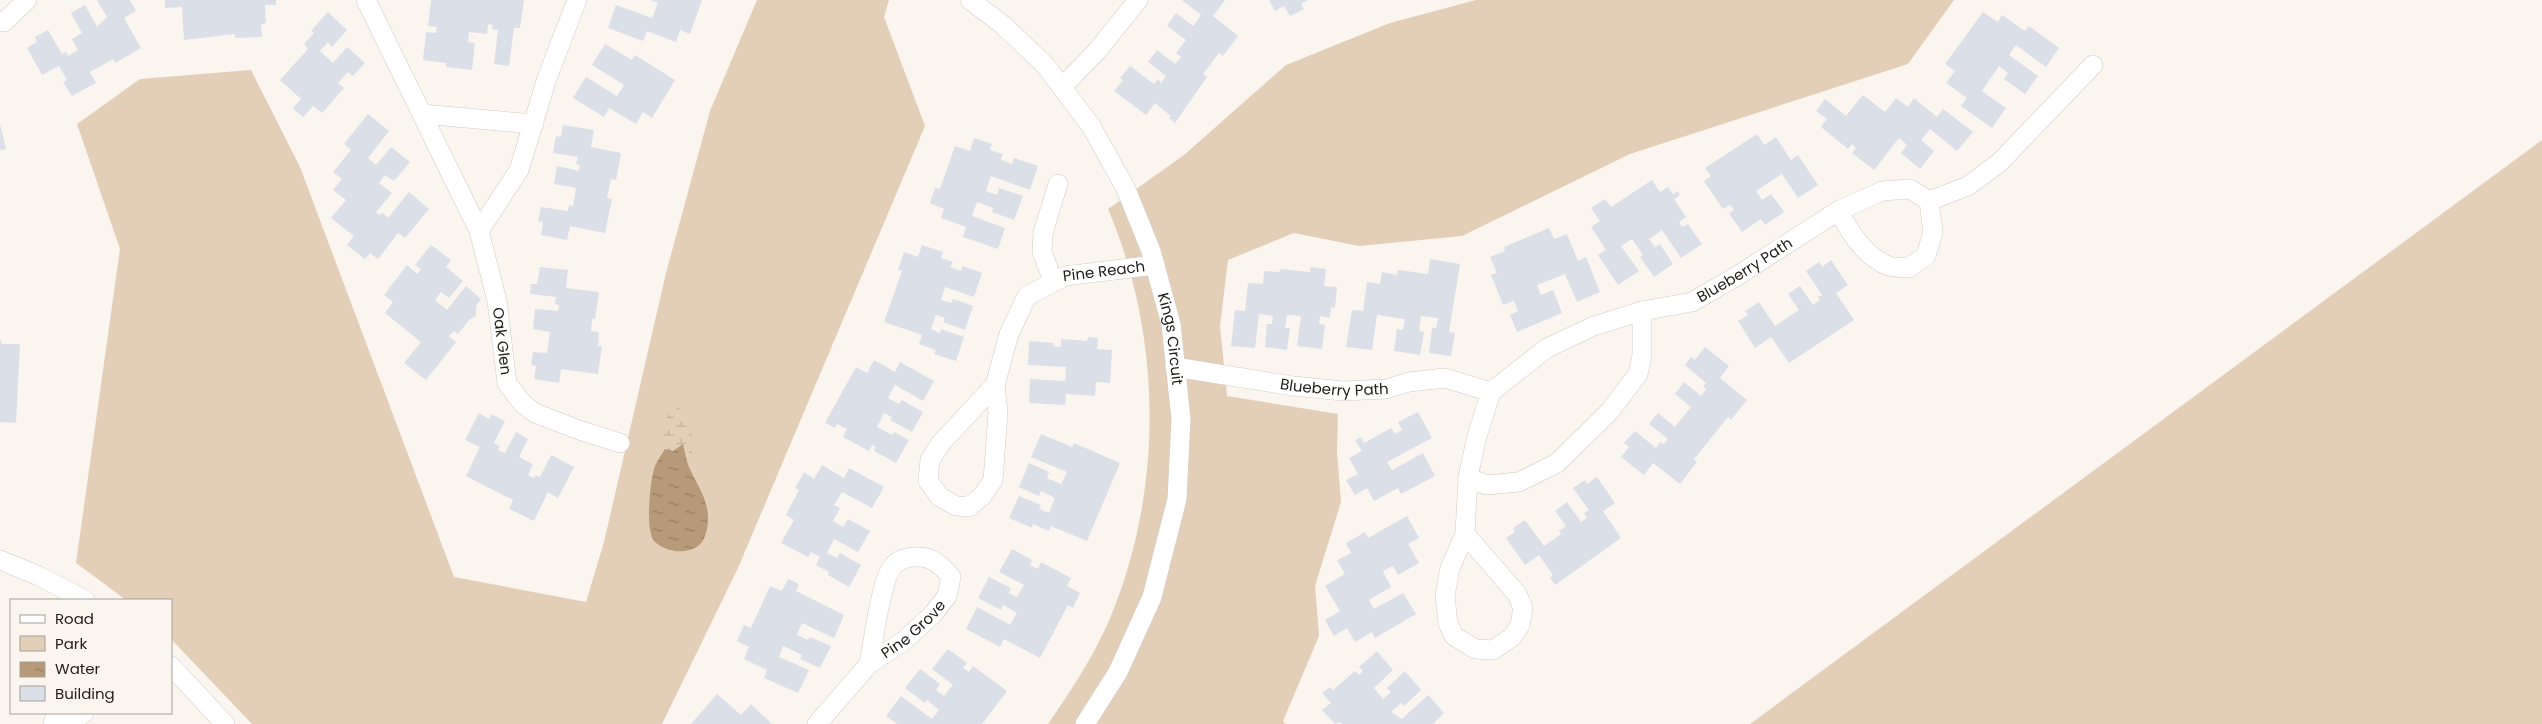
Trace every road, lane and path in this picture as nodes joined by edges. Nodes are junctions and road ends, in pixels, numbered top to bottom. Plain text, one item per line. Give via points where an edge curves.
1 (27, 0) edge
2 (366, 0) edge
3 (577, 0) edge
4 (970, 0) edge
5 (1138, 0) edge
6 (4, 22) dead end
7 (2093, 65) dead end
8 (1062, 87) junction
9 (422, 114) junction
10 (534, 124) junction
11 (1058, 184) dead end
12 (1929, 201) junction
13 (1838, 211) junction
14 (479, 231) junction
15 (1155, 265) junction
16 (1053, 281) junction
17 (1642, 311) junction
18 (1175, 367) junction
19 (995, 385) junction
20 (1491, 392) junction
21 (620, 443) dead end
22 (1468, 477) junction
23 (1464, 534) junction
24 (0, 560) edge
25 (83, 599) edge
26 (869, 664) junction
27 (172, 667) edge
28 (83, 714) edge
29 (68, 724) edge
30 (225, 724) edge
31 (817, 724) edge
32 (1084, 724) edge

1 - 6 street
2 - 9 street, Oak Glen
3 - 10 street via 547,78
4 - 8 street, Kings Circuit via 1003,25 1045,65
5 - 8 street via 1097,51
7 - 12 street via 2000,162 1968,186
8 - 15 street, Kings Circuit via 1091,126 1126,189
9 - 10 street
9 - 14 street, Oak Glen
10 - 14 street via 518,170
11 - 16 street, Pine Reach via 1043,233 1042,252
12 - 13 street, Blueberry Path via 1910,190 1882,191
12 - 13 street via 1933,232 1926,256 1908,268 1888,266 1874,257 1856,241
13 - 17 street, Blueberry Path via 1692,302
14 - 21 street, Oak Glen via 497,301 503,365 507,383 514,394 543,416
15 - 16 street, Pine Reach via 1065,276
15 - 18 street, Kings Circuit via 1171,324
16 - 19 street, Pine Reach via 1027,296 1009,334
17 - 20 street, Blueberry Path via 1594,326 1547,348
17 - 22 street via 1642,355 1638,374 1610,411 1556,463 1519,482 1486,485
18 - 20 street, Blueberry Path via 1344,391 1386,389 1409,382 1445,378
18 - 32 street, Kings Circuit via 1181,419 1177,499 1152,597 1118,672
19 - 19 street, Pine Reach via 998,413 993,480 969,507 956,506 940,497 928,481 930,460 946,436
20 - 22 street
22 - 23 street
23 - 23 street via 1448,577 1445,596 1448,623 1454,636 1475,649 1493,650 1512,637 1520,624 1523,608 1517,594
24 - 25 street
26 - 26 street, Pine Grove via 905,640 947,596 951,578 944,568 927,556 907,557 892,567 882,594
26 - 31 street, Pine Grove
27 - 30 street
28 - 29 street

